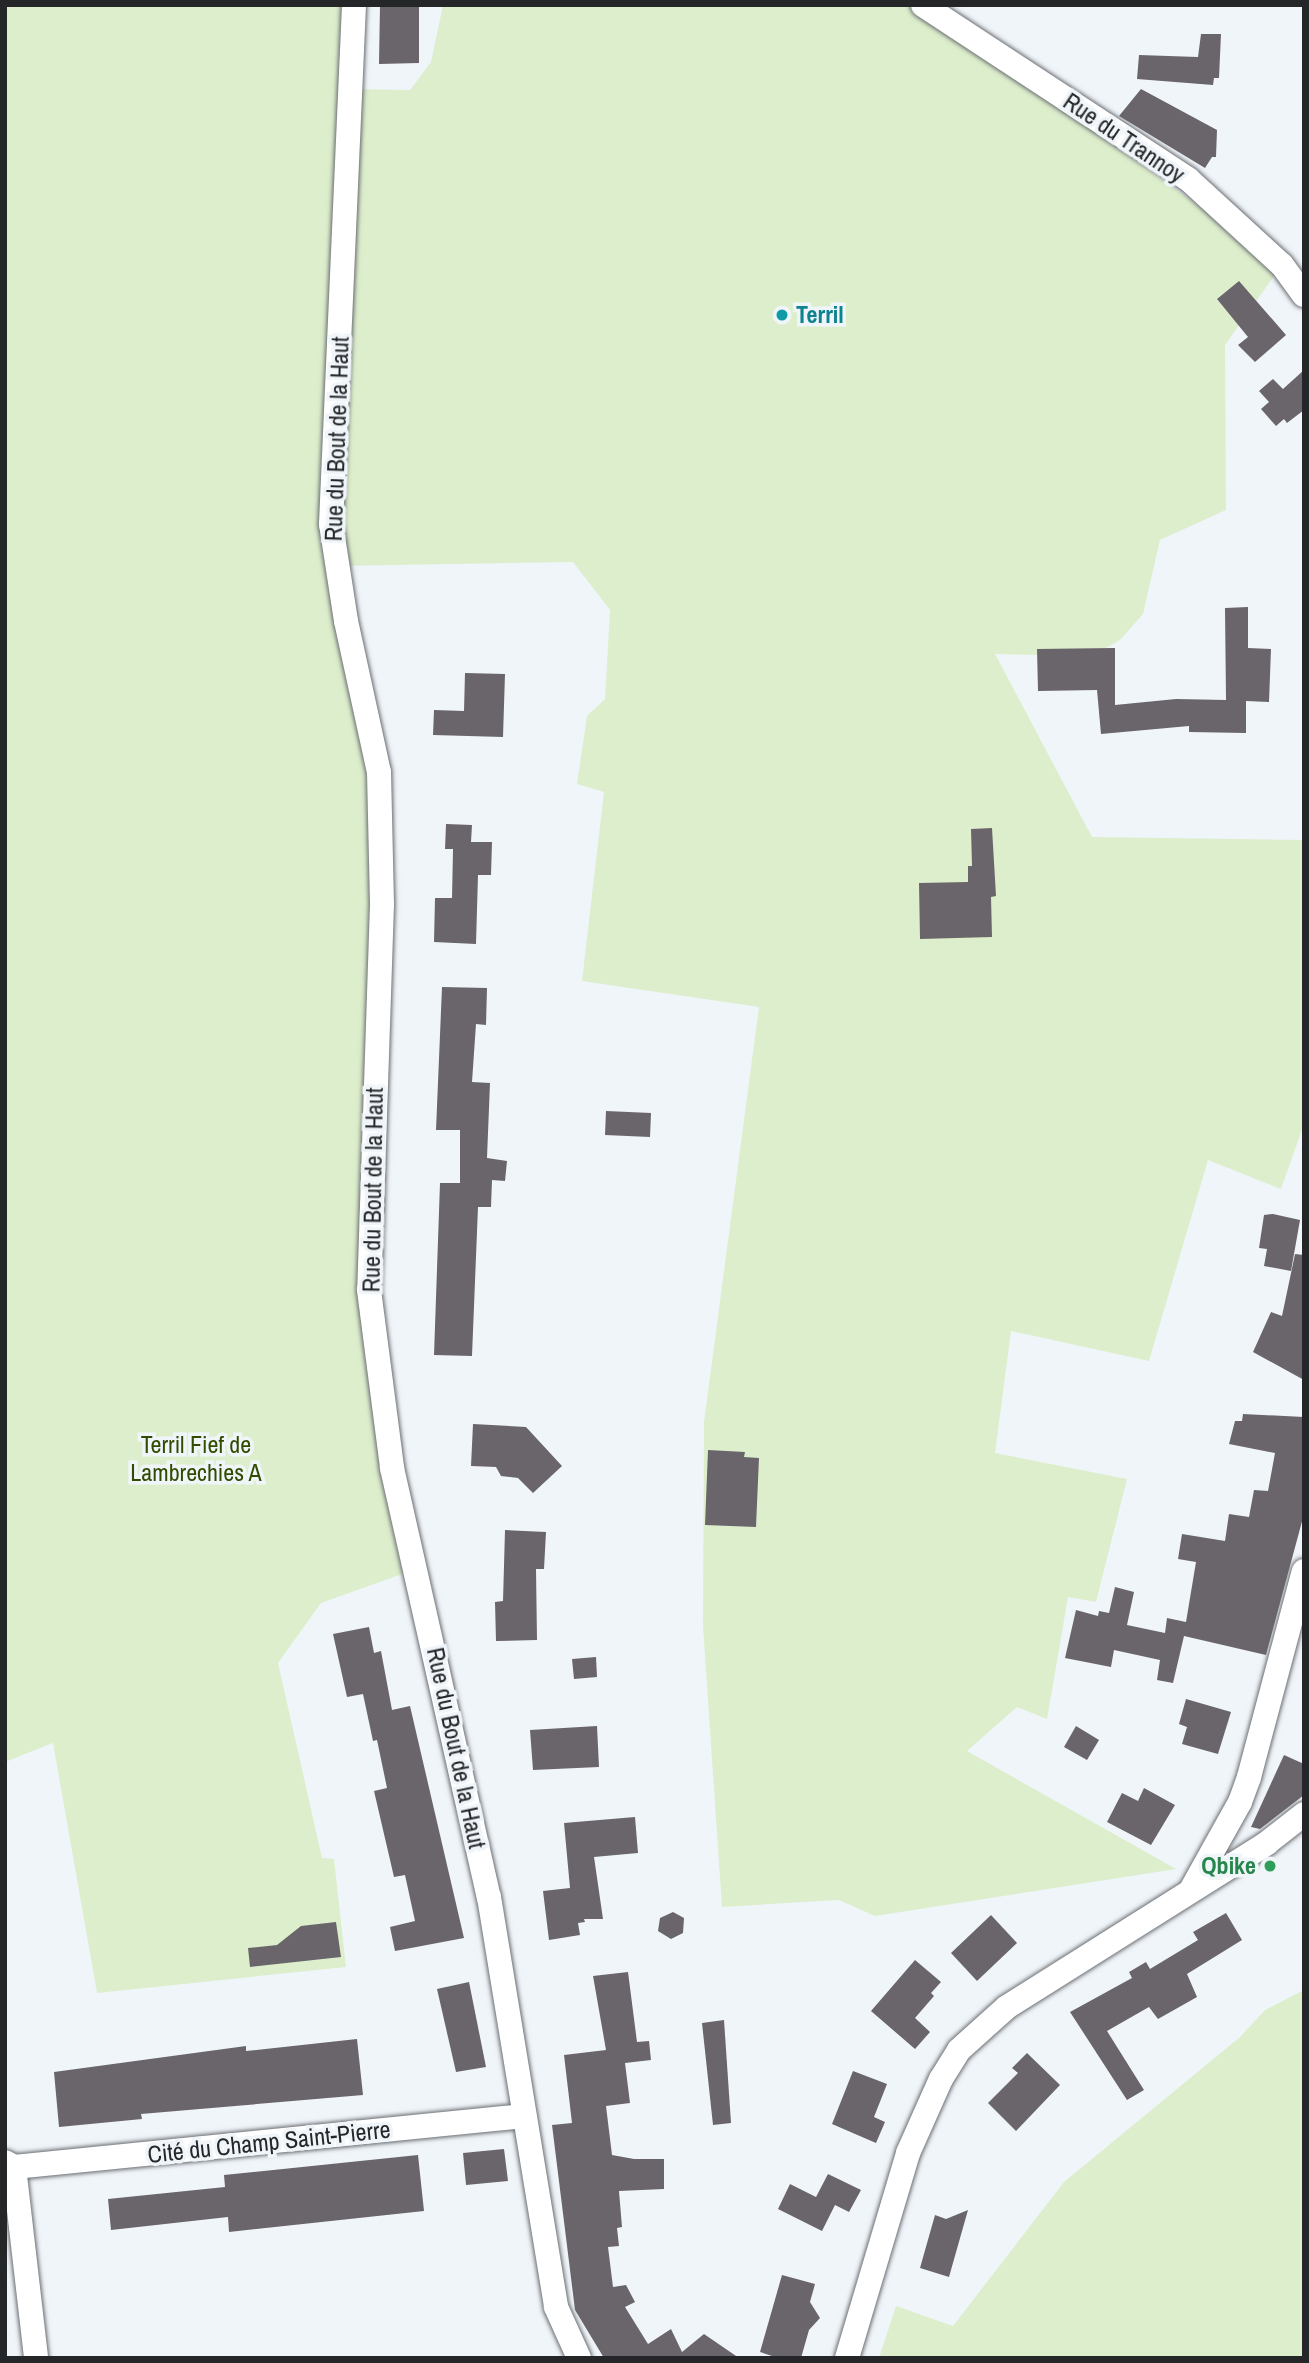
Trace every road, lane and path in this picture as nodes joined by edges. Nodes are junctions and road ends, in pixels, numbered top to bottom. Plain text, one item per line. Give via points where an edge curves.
1 (354, 5) edge
2 (923, 5) edge
3 (1304, 295) edge
4 (1304, 1571) edge
5 (1304, 1814) edge
6 (1191, 1889) junction
7 (524, 2116) junction
8 (10, 2164) edge
9 (36, 2358) edge
10 (579, 2358) edge
11 (847, 2358) edge

1 - 7 street, Rue du Bout de la Haut via 331,524 346,621 379,772 382,904 369,1290 392,1468 489,1897
2 - 3 street, Rue du Trannoy via 1188,179 1282,265
4 - 6 street via 1249,1777
5 - 6 street
6 - 11 street via 1007,2007 959,2050 940,2079 908,2153
7 - 8 street, Cité du Champ Saint-Pierre
7 - 10 street, Rue du Bout de la Haut via 556,2306
8 - 9 street, Cité du Champ Saint-Pierre

